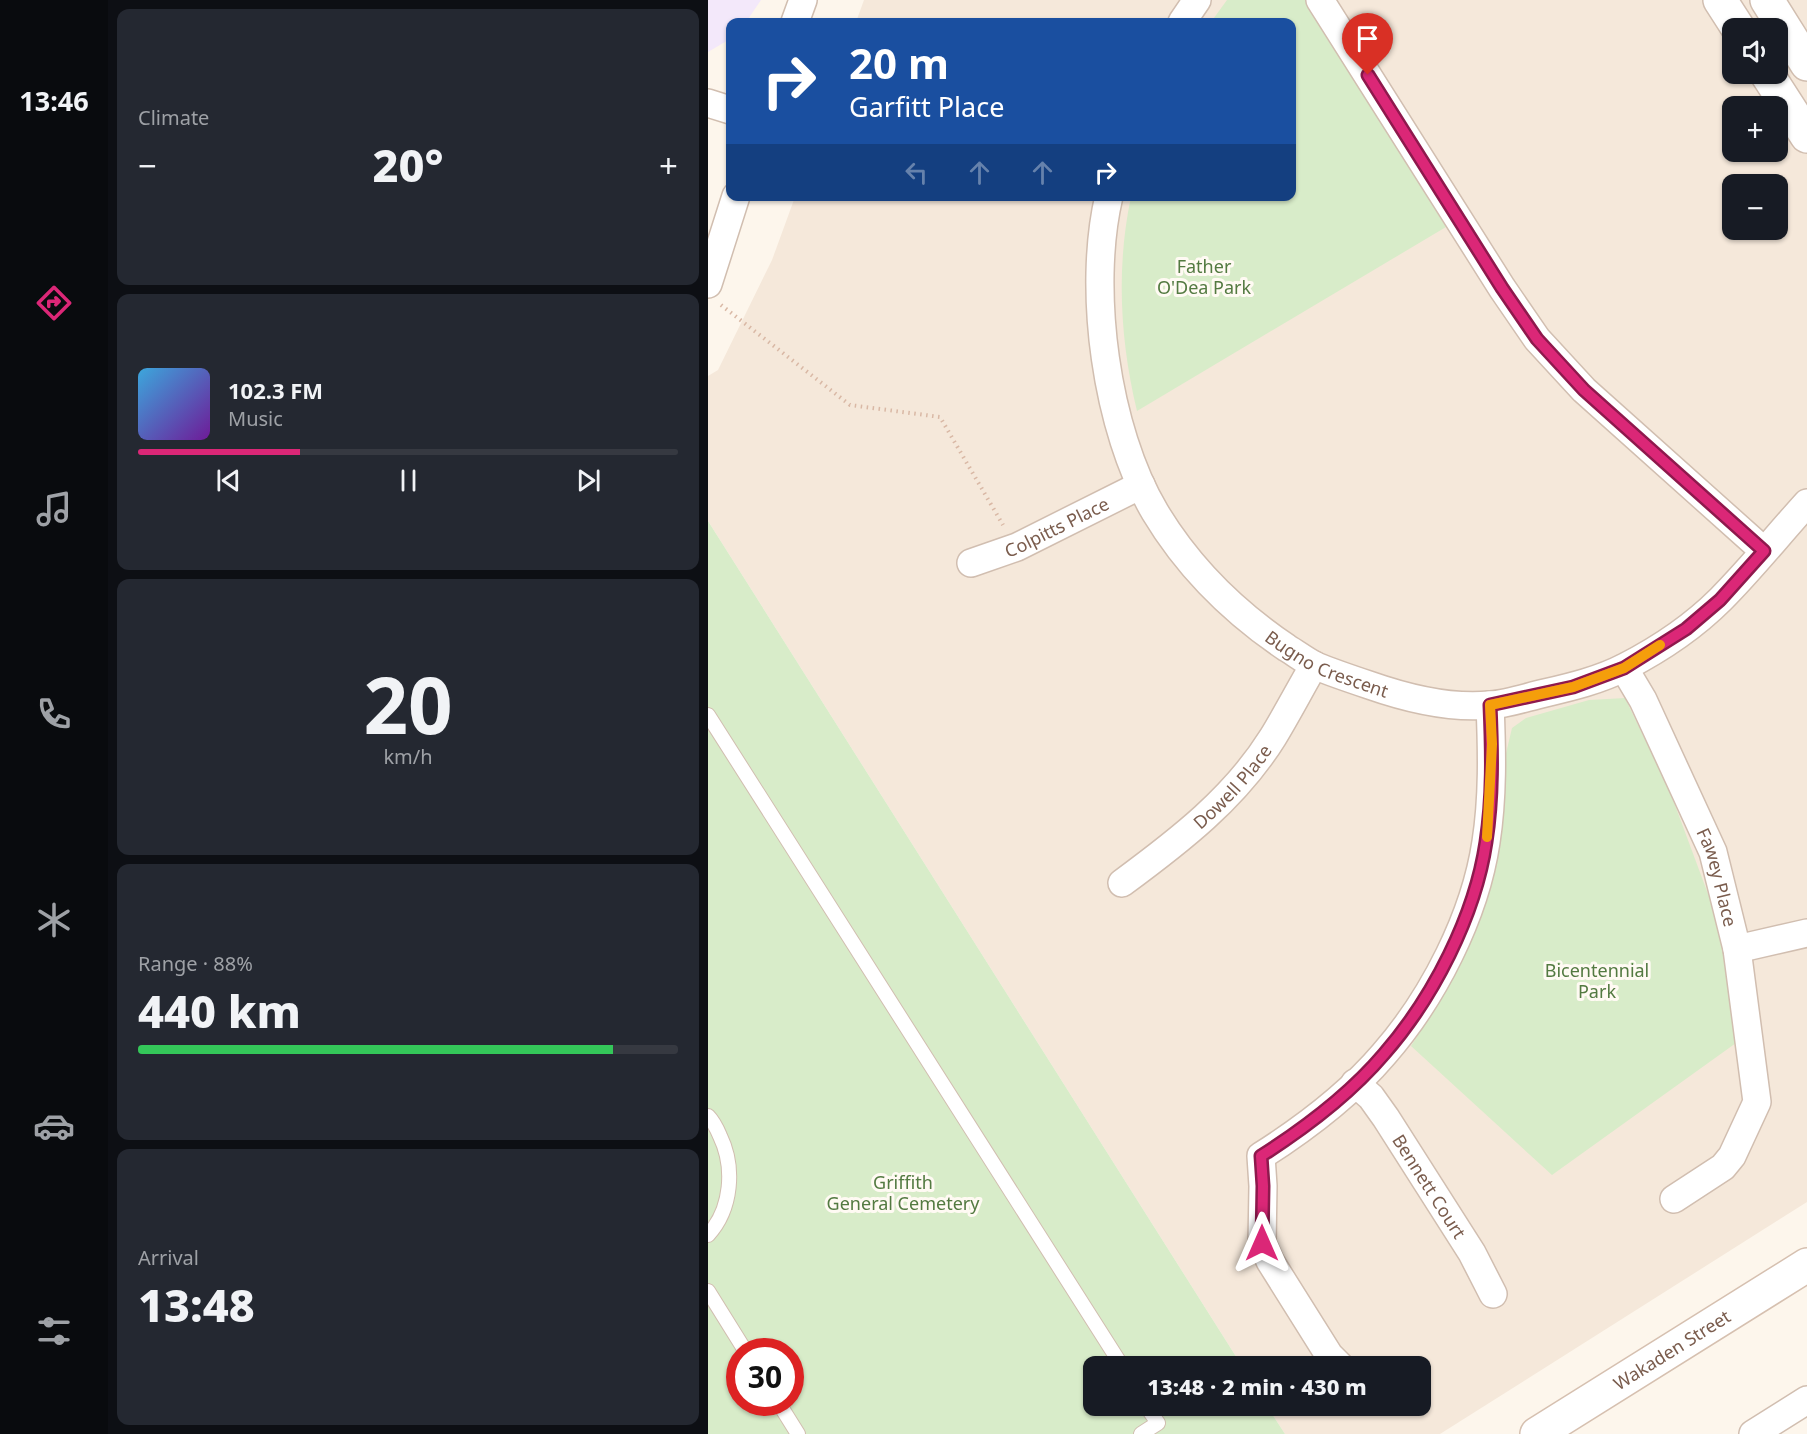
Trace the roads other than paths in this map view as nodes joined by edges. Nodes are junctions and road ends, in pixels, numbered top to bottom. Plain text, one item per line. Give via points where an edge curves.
1 (803, 0) edge
2 (1197, 0) edge
3 (1320, 0) edge
4 (1720, 0) edge
5 (1767, 0) edge
6 (796, 18) edge
7 (1185, 18) edge
8 (1732, 18) edge
9 (1807, 64) edge
10 (1773, 84) edge
11 (708, 103) edge
12 (726, 109) edge
13 (1807, 136) edge
14 (735, 201) edge
15 (1108, 201) edge
16 (711, 291) edge
17 (1141, 485) junction
18 (1807, 503) edge
19 (1764, 551) junction
20 (971, 562) dead end
21 (1314, 665) junction
22 (1624, 668) junction
23 (1490, 705) junction
24 (708, 715) edge
25 (1122, 883) dead end
26 (1807, 933) edge
27 (1737, 949) junction
28 (1355, 1083) junction
29 (708, 1116) edge
30 (1674, 1199) dead end
31 (708, 1235) edge
32 (1807, 1265) edge
33 (708, 1291) edge
34 (1493, 1294) dead end
35 (737, 1338) edge
36 (1116, 1356) edge
37 (1330, 1356) edge
38 (1807, 1400) edge
39 (787, 1416) edge
40 (1153, 1416) edge
41 (798, 1434) edge
42 (1141, 1434) edge
43 (1537, 1434) edge
44 (1753, 1434) edge

1 - 6 street
2 - 7 street
3 - 19 street via 1537,339 1584,390
4 - 8 main road
5 - 9 main road
10 - 13 main road
11 - 12 street
14 - 16 street
15 - 17 street, Bugno Crescent via 1099,297 1105,350 1117,418
17 - 20 street, Colpitts Place via 1017,547
17 - 21 street, Bugno Crescent via 1181,549 1219,595 1266,634
18 - 19 street, Bugno Crescent
19 - 22 street, Bugno Crescent via 1720,600 1686,629
21 - 23 street, Bugno Crescent via 1402,697
21 - 25 street, Dowell Place via 1272,738 1247,772 1190,832
22 - 23 street, Bugno Crescent via 1573,687
22 - 27 street, Fawey Place via 1643,700 1713,852
23 - 28 street via 1490,799 1477,886 1459,933 1412,1018 1384,1055
24 - 36 lane
26 - 27 street
27 - 30 street, Fawey Place via 1757,1102 1723,1167
28 - 34 street, Bennett Court via 1386,1118 1472,1253
28 - 37 street via 1296,1134 1261,1156 1262,1243
29 - 31 lane via 727,1150 730,1177 724,1209
32 - 43 main road, Wakaden Street
33 - 35 lane
38 - 44 street
39 - 41 lane
40 - 42 lane via 1158,1423

